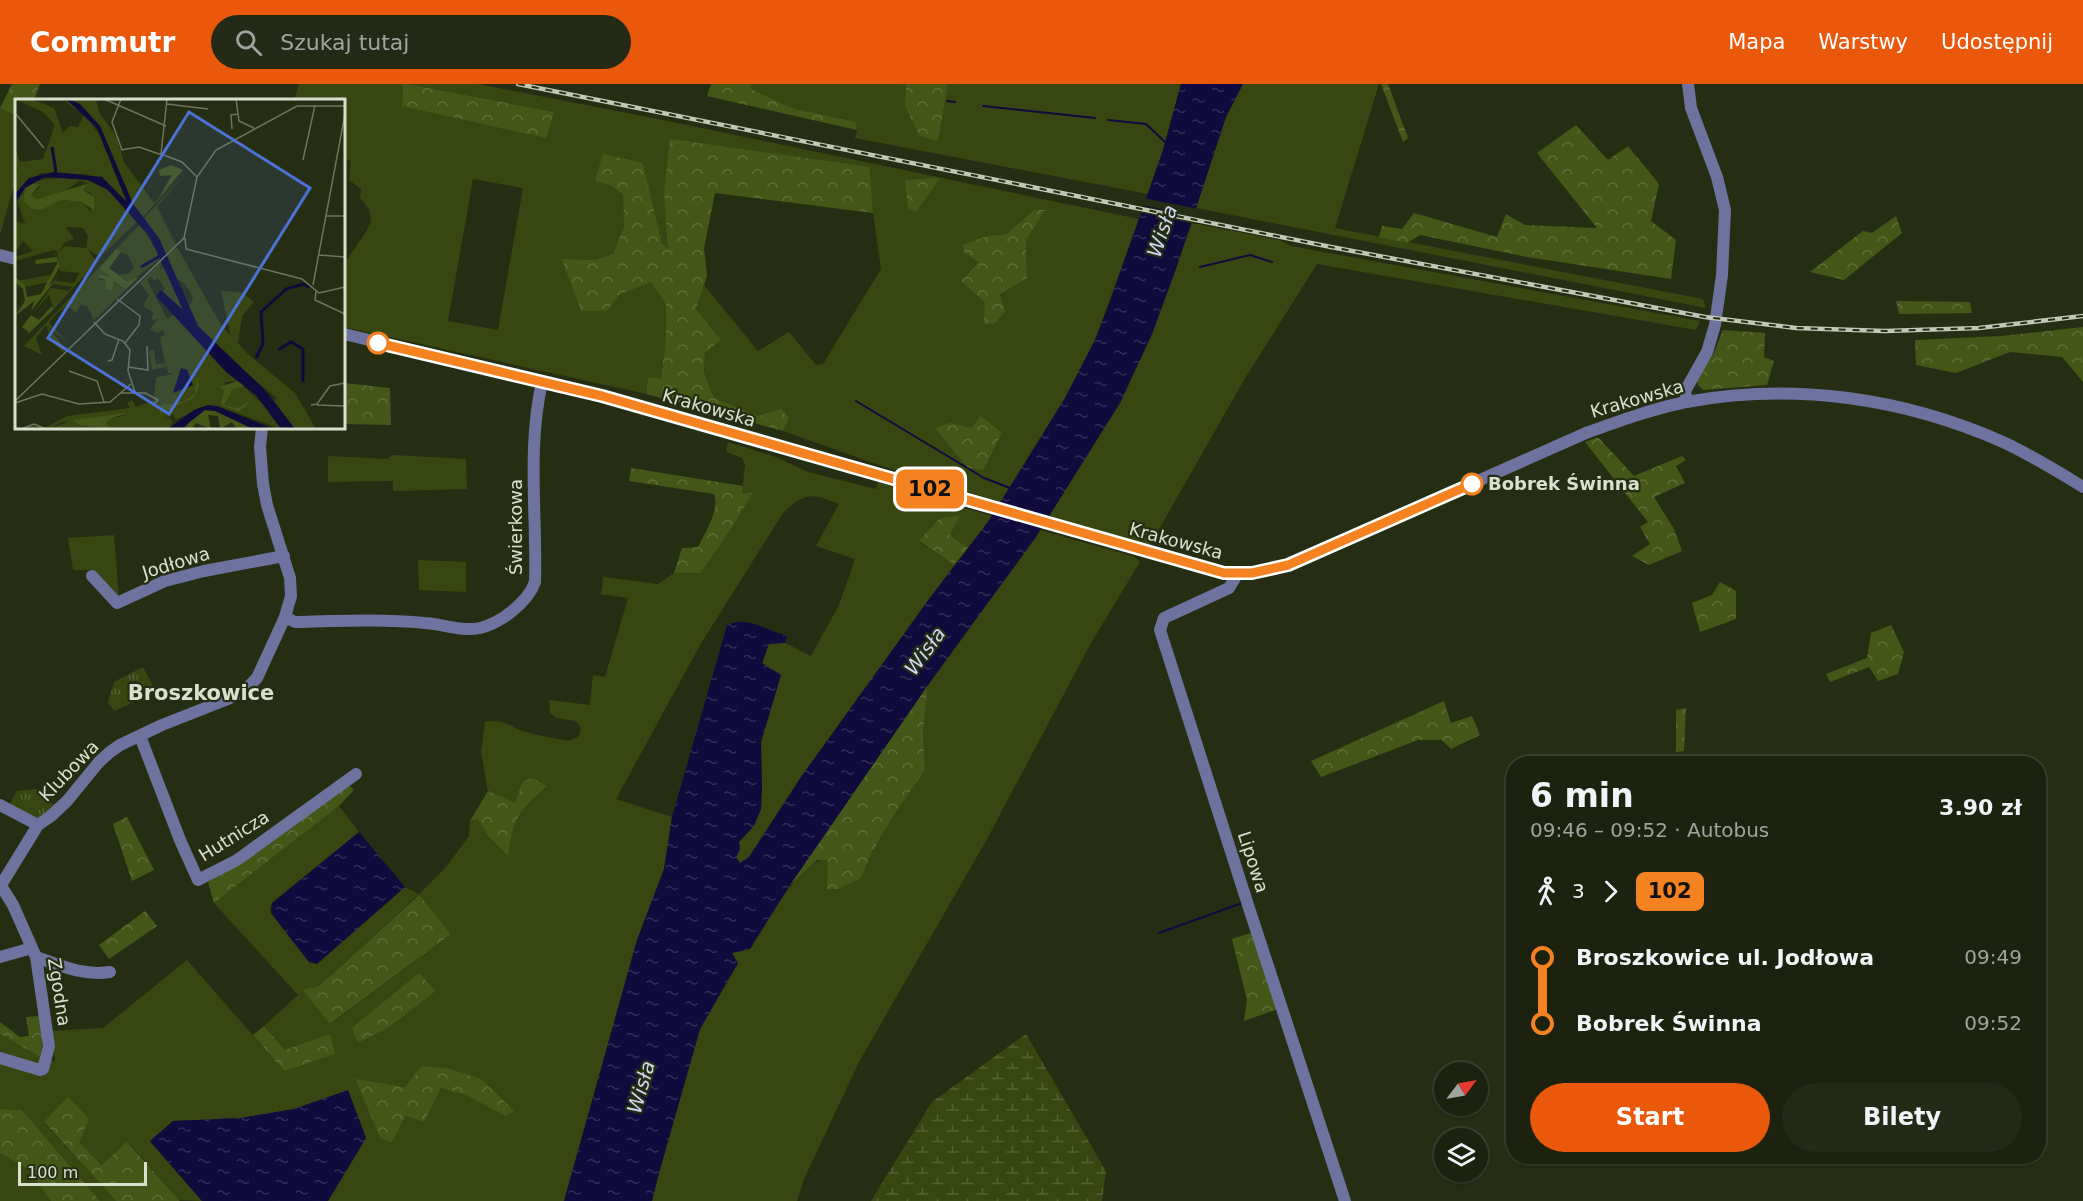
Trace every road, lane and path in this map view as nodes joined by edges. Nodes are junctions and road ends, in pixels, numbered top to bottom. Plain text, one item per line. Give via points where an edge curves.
1 (1688, 84) edge
2 (0, 255) edge
3 (15, 259) edge
4 (345, 334) edge
5 (542, 382) junction
6 (1687, 402) junction
7 (262, 429) edge
8 (2083, 486) edge
9 (284, 556) junction
10 (1238, 573) junction
11 (92, 576) dead end
12 (285, 617) junction
13 (140, 736) junction
14 (356, 774) dead end
15 (0, 805) edge
16 (38, 825) junction
17 (1, 885) edge
18 (34, 952) junction
19 (0, 957) edge
20 (111, 972) dead end
21 (0, 1058) edge
22 (1346, 1201) edge

1 - 6 street via 1691,108 1725,210 1715,324 1707,352 1685,391
2 - 3 street
4 - 5 street, Krakowska
5 - 10 street, Krakowska via 1139,550 1224,573
5 - 12 street, Świerkowa via 534,440 535,582 524,601 491,624 465,630 425,623 295,622
6 - 8 street, Krakowska via 1778,393 1829,395 1884,404 1941,418 1996,439
6 - 10 street, Krakowska via 1586,432 1288,565
7 - 9 street via 263,484
9 - 11 street, Jodłowa via 165,581 117,603
9 - 12 street via 291,596
10 - 22 street, Lipowa via 1228,588 1164,618 1160,630
12 - 13 street, Klubowa via 257,678 244,690
13 - 14 street, Hutnicza via 198,880 237,860
13 - 16 street, Klubowa via 99,762 67,801
15 - 16 street
16 - 17 street, Klubowa
17 - 18 street, Zgodna
18 - 19 street
18 - 20 street via 83,973
18 - 21 street, Zgodna via 49,1046 46,1062 40,1070

